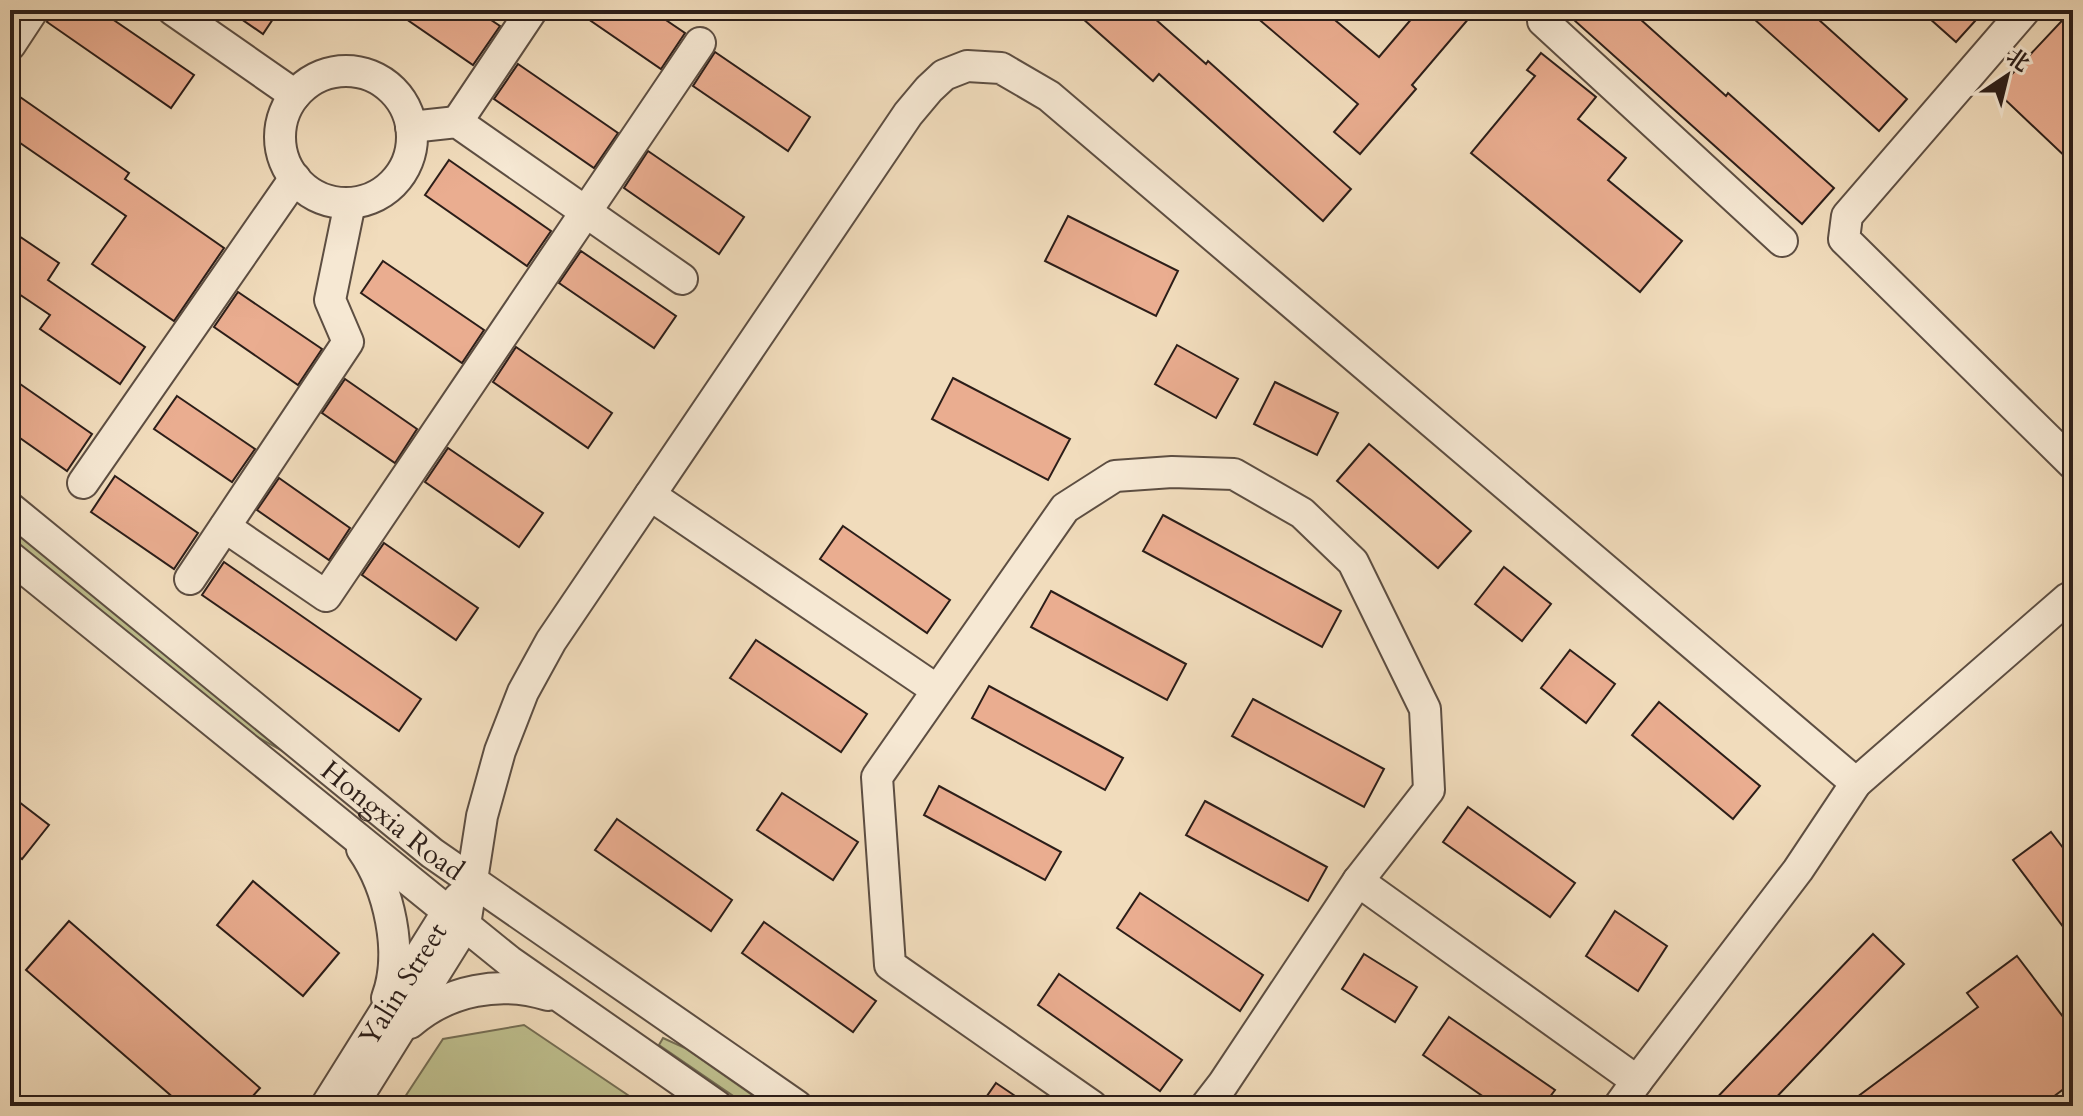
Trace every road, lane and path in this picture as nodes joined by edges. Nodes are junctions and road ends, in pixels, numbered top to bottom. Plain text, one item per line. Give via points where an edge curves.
1 (33, 10) edge
2 (173, 10) edge
3 (532, 10) edge
4 (1553, 10) edge
5 (2025, 10) edge
6 (700, 43) dead end
7 (10, 45) edge
8 (295, 95) junction
9 (457, 122) junction
10 (411, 127) junction
11 (295, 178) junction
12 (350, 203) junction
13 (585, 212) junction
14 (1782, 241) dead end
15 (682, 279) dead end
16 (2073, 464) edge
17 (83, 483) dead end
18 (650, 495) junction
19 (10, 508) edge
20 (225, 527) junction
21 (10, 557) edge
22 (190, 579) dead end
23 (2073, 596) edge
24 (937, 690) junction
25 (1856, 783) junction
26 (349, 831) junction
27 (472, 880) junction
28 (1358, 881) junction
29 (456, 918) junction
30 (565, 1000) junction
31 (387, 1028) junction
32 (1637, 1081) junction
33 (326, 1106) edge
34 (352, 1106) edge
35 (717, 1106) edge
36 (797, 1106) edge
37 (1092, 1106) edge
38 (1206, 1106) edge
39 (1619, 1106) edge

1 - 7 street
2 - 8 street
3 - 9 street
4 - 14 street via 1543,21
5 - 16 street via 1847,216 1844,239
6 - 13 street
8 - 10 street via 313,80 357,72 379,80 397,95
8 - 11 street via 280,132 281,152
9 - 10 street
9 - 13 street
10 - 12 street via 409,160 397,180 380,194
11 - 12 street via 319,198
11 - 17 street
12 - 20 street via 330,300 348,342
13 - 15 street
13 - 20 street via 326,596
18 - 24 street
18 - 25 street via 908,114 944,75 967,66 1001,68 1049,96
18 - 27 street via 551,641 523,692 490,784
19 - 27 street, Hongxia Road
20 - 22 street
21 - 26 street, Hongxia Road
23 - 25 street
24 - 28 street via 1065,508 1115,476 1234,474 1302,513 1353,562 1425,709 1429,790
24 - 37 street via 877,777 890,965
25 - 32 street via 1798,870
26 - 29 street, Hongxia Road
26 - 31 street via 385,893 391,924 394,955
27 - 29 street, Yalin Street
27 - 36 street, Hongxia Road
28 - 32 street
28 - 38 street
29 - 30 street, Hongxia Road
29 - 31 street, Yalin Street
30 - 31 street via 504,987 475,991
30 - 35 street, Hongxia Road
31 - 33 street, Yalin Street
31 - 34 street, Yalin Street
32 - 39 street

